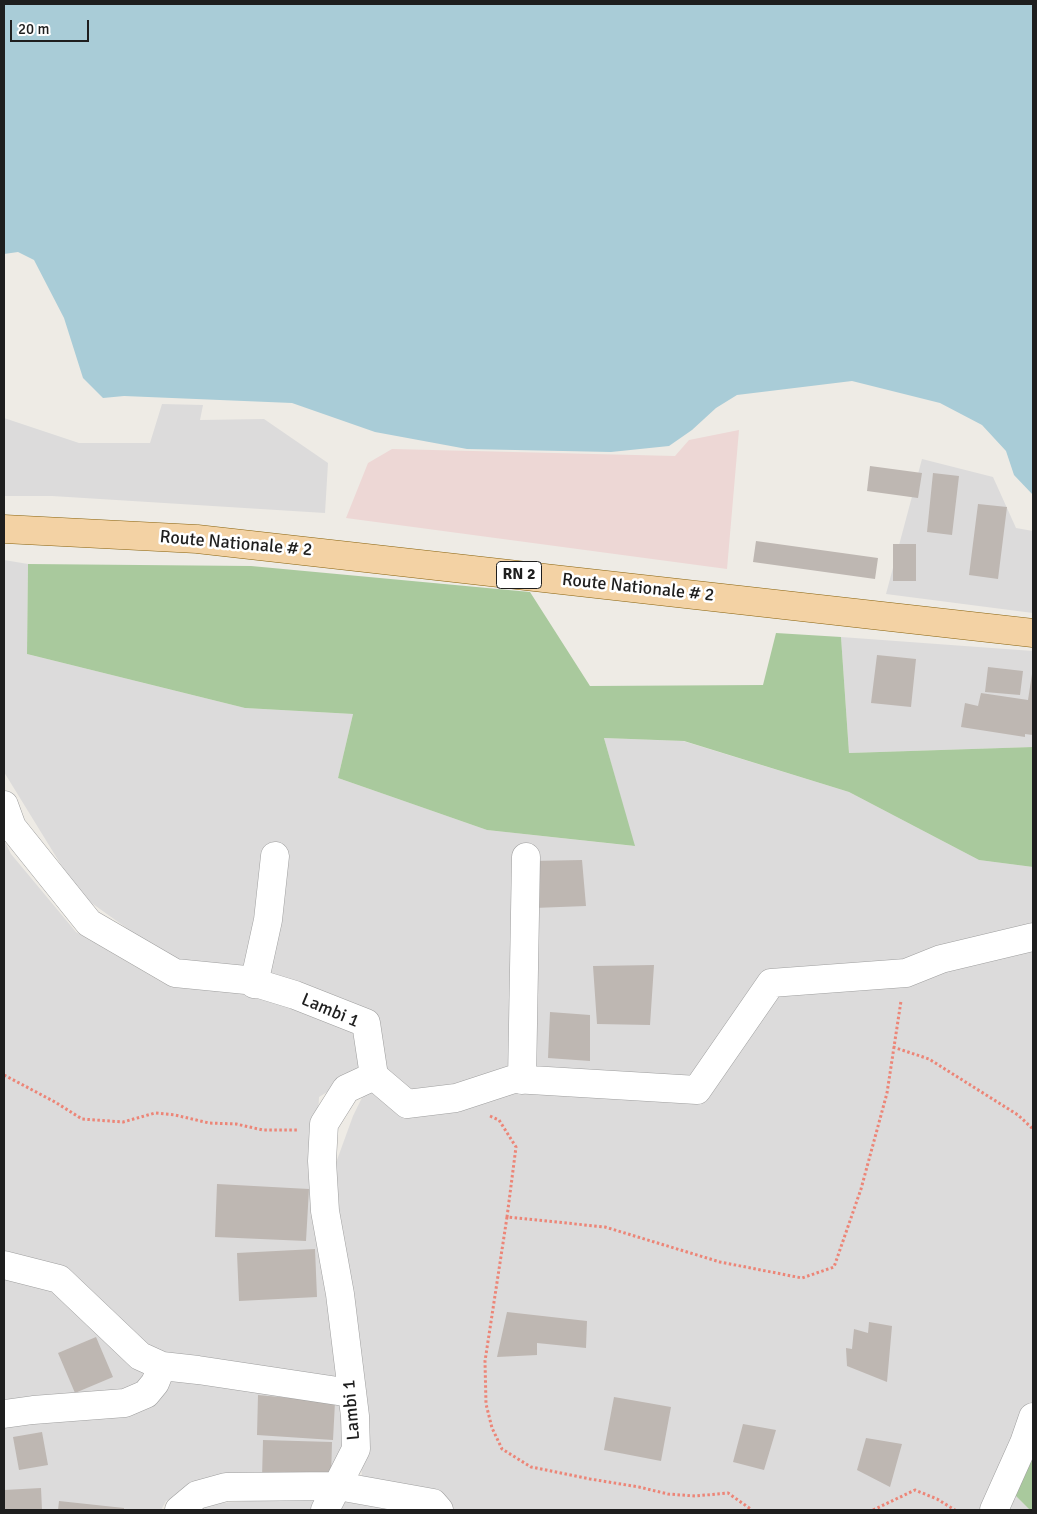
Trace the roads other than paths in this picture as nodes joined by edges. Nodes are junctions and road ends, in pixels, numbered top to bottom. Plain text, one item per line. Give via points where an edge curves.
1 (4, 529) edge
2 (1033, 633) edge
3 (6, 822) edge
4 (275, 856) dead end
5 (526, 857) dead end
6 (1033, 937) edge
7 (254, 984) junction
8 (374, 1076) junction
9 (522, 1080) junction
10 (4, 1265) edge
11 (162, 1366) junction
12 (352, 1393) junction
13 (4, 1414) edge
14 (1033, 1417) edge
15 (338, 1486) junction
16 (179, 1510) edge
17 (325, 1510) edge
18 (439, 1510) edge
19 (994, 1510) edge

1 - 2 main road, Route Nationale # 2 / RN 2 via 198,538
3 - 7 street, Lambi 1 via 89,923 175,973 246,980
4 - 7 street via 268,920
5 - 9 street
6 - 9 street via 941,959 906,973 771,983 697,1090
7 - 8 street, Lambi 1 via 295,995 366,1023
8 - 9 street via 407,1104 456,1098 514,1079
8 - 12 street, Lambi 1 via 346,1089 324,1124 325,1211 340,1294
10 - 11 street via 59,1279 140,1356
11 - 12 street
11 - 13 street via 146,1394 124,1403
12 - 15 street, Lambi 1 via 356,1449
14 - 19 street
15 - 16 street via 226,1487 197,1495
15 - 17 street, Lambi 1
15 - 18 street via 433,1503

